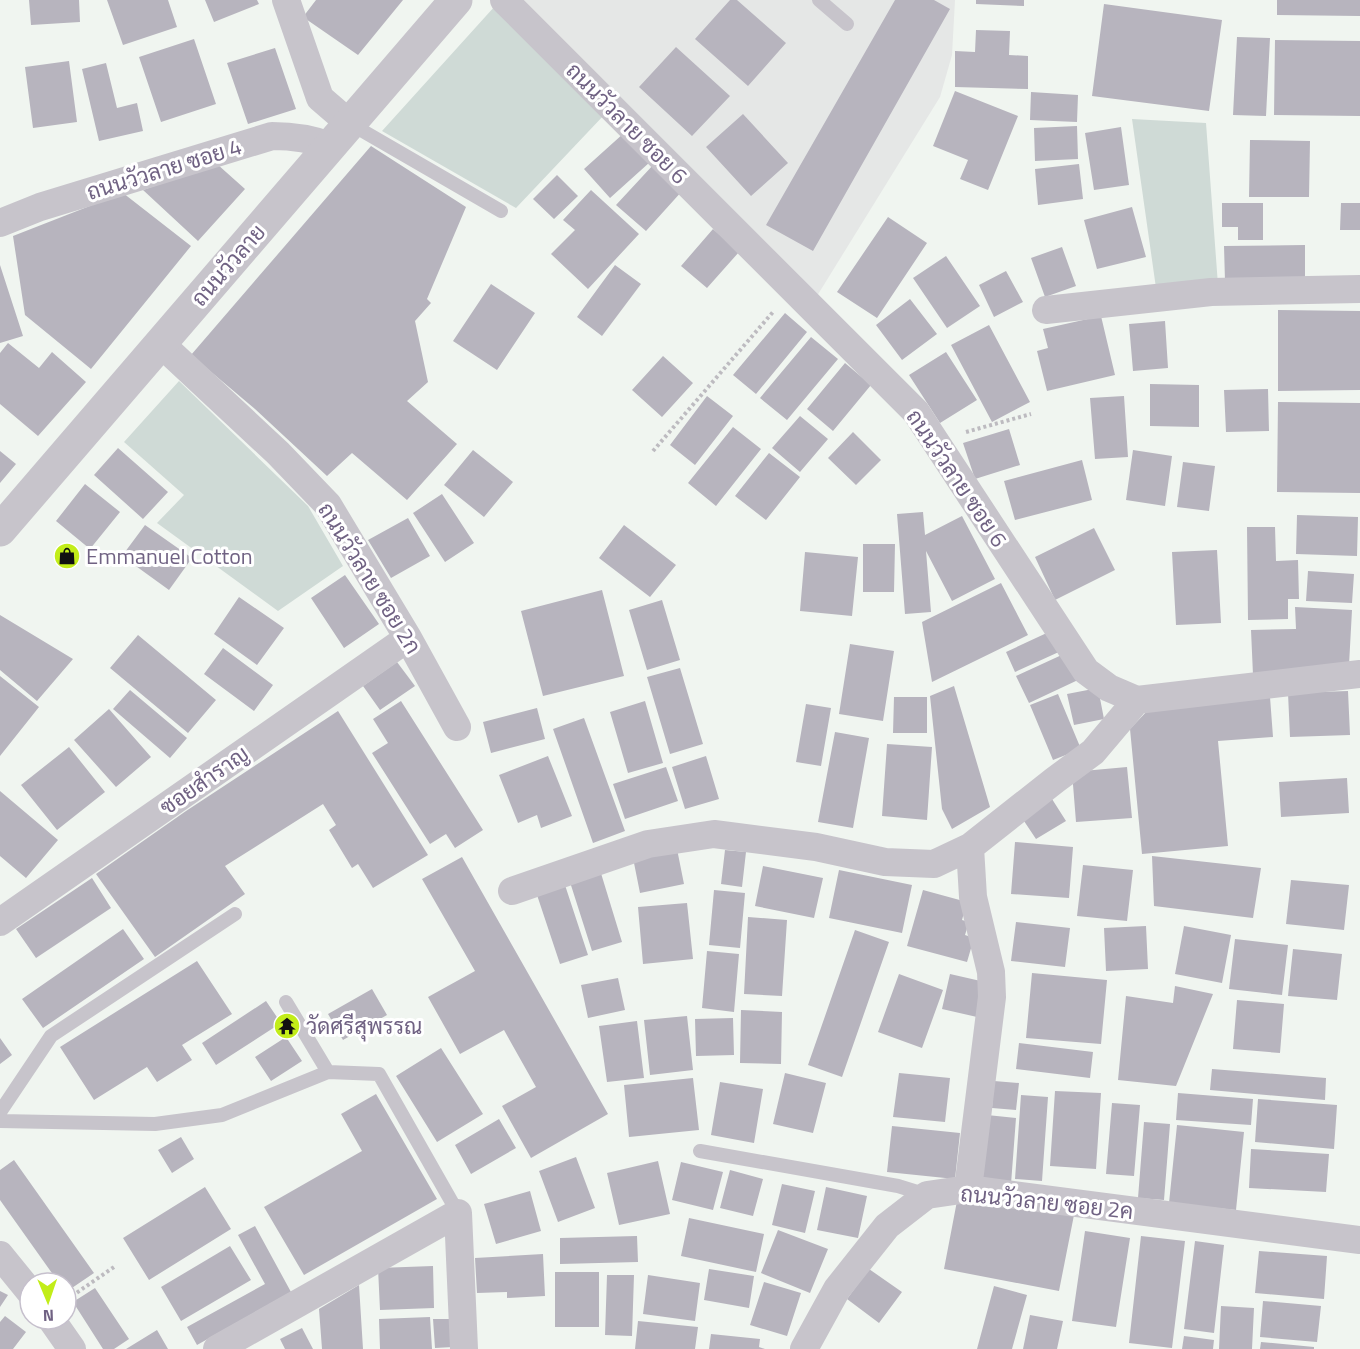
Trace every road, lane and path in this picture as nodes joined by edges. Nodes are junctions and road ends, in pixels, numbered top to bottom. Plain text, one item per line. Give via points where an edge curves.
1 (286, 0) edge
2 (456, 0) edge
3 (504, 0) edge
4 (819, 0) edge
5 (847, 24) dead end
6 (339, 134) junction
7 (501, 211) dead end
8 (0, 223) edge
9 (793, 289) junction
10 (1360, 289) edge
11 (1046, 310) dead end
12 (160, 344) junction
13 (1031, 414) dead end
14 (934, 440) junction
15 (653, 451) dead end
16 (0, 530) edge
17 (408, 639) junction
18 (1360, 674) edge
19 (1137, 700) junction
20 (457, 727) dead end
21 (970, 847) junction
22 (512, 891) dead end
23 (235, 914) dead end
24 (0, 922) edge
25 (286, 1002) dead end
26 (328, 1072) junction
27 (0, 1112) edge
28 (0, 1121) edge
29 (700, 1150) dead end
30 (968, 1189) junction
31 (927, 1195) junction
32 (458, 1213) junction
33 (1360, 1240) edge
34 (0, 1255) edge
35 (114, 1267) dead end
36 (18, 1277) edge
37 (78, 1292) edge
38 (59, 1331) edge
39 (72, 1349) edge
40 (216, 1349) edge
41 (464, 1349) edge
42 (804, 1349) edge

1 - 6 street via 320,98
2 - 6 street, ถนนวัวลาย
3 - 9 street, ถนนวัวลาย ซอย 6
4 - 5 lane
6 - 7 lane
6 - 8 street, ถนนวัวลาย ซอย 4 via 314,139 272,136 40,207
6 - 12 street, ถนนวัวลาย
9 - 14 street, ถนนวัวลาย ซอย 6 via 916,412
9 - 15 path
10 - 11 street via 1211,292
12 - 16 street, ถนนวัวลาย
12 - 17 street, ถนนวัวลาย ซอย 2ก via 328,505
13 - 14 path
14 - 19 street, ถนนวัวลาย ซอย 6 via 1086,670 1109,688
17 - 20 street, ถนนวัวลาย ซอย 2ก
17 - 24 street, ซอยสำราญ
18 - 19 street, ถนนวัวลาย ซอย 6
19 - 21 street via 1093,752
21 - 22 street via 934,864 885,862 816,847 714,834 648,844
21 - 30 street via 972,897 991,972 992,997
23 - 27 lane via 51,1036
25 - 26 lane
26 - 28 lane via 222,1115 155,1124
26 - 32 lane via 379,1074
29 - 31 lane, ถนนวัวลาย ซอย 2ค via 898,1186
30 - 31 street, ถนนวัวลาย ซอย 2ค
30 - 33 street, ถนนวัวลาย ซอย 2ค
31 - 42 street via 887,1226 837,1289
32 - 40 street
32 - 41 street
34 - 36 street
35 - 37 path
38 - 39 street

